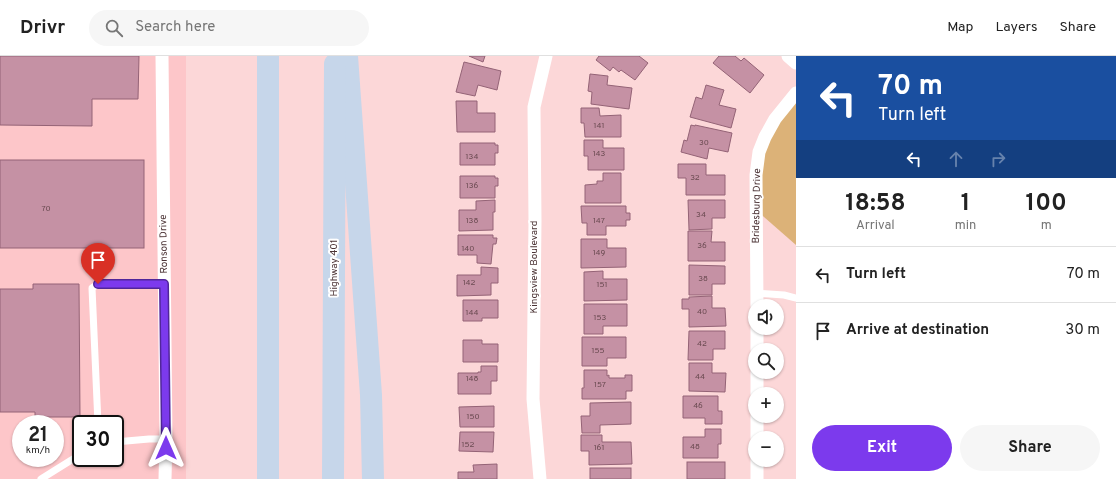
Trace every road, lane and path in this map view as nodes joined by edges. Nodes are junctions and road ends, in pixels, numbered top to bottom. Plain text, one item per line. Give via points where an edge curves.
1 (162, 56) edge
2 (268, 56) edge
3 (334, 56) edge
4 (347, 56) edge
5 (546, 56) edge
6 (788, 56) edge
7 (796, 63) edge
8 (796, 93) edge
9 (164, 284) junction
10 (796, 298) edge
11 (756, 299) edge
12 (98, 415) edge
13 (166, 439) junction
14 (124, 441) edge
15 (72, 460) edge
16 (757, 467) edge
17 (41, 479) edge
18 (165, 479) edge
19 (268, 479) edge
20 (333, 479) edge
21 (373, 479) edge
22 (540, 479) edge
23 (758, 479) edge

1 - 9 street, Ronson Drive
2 - 19 highway
3 - 20 highway, Highway 401
4 - 21 highway via 371,395
5 - 22 street, Kingsview Boulevard via 534,107 533,399
6 - 7 street
8 - 11 street, Bridesburg Drive via 775,119 759,152 756,175
9 - 12 lane via 98,284 92,288
9 - 13 street, Ronson Drive
10 - 11 lane via 784,294
13 - 14 lane
13 - 18 street, Ronson Drive
15 - 17 lane
16 - 23 street

